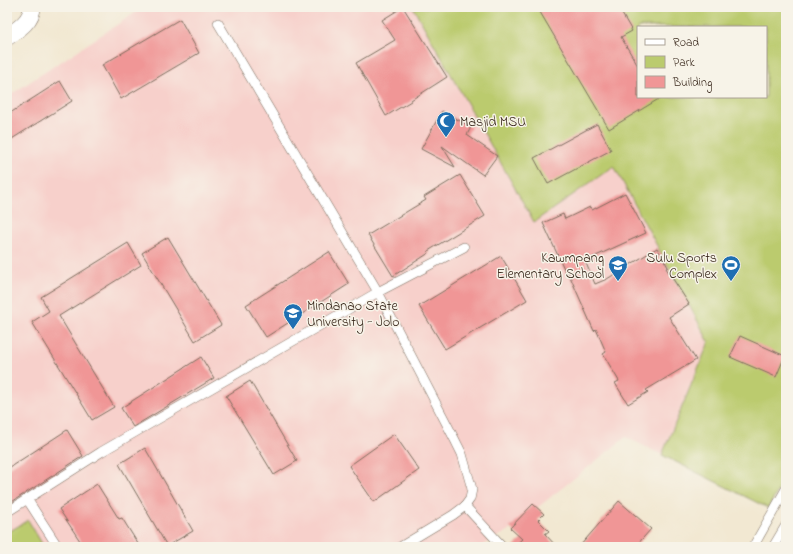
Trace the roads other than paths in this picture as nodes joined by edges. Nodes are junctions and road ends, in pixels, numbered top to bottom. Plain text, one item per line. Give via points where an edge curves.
1 (32, 7) edge
2 (218, 23) dead end
3 (7, 38) edge
4 (464, 247) dead end
5 (378, 292) junction
6 (786, 489) edge
7 (28, 499) junction
8 (465, 506) junction
9 (7, 512) edge
10 (786, 525) edge
11 (58, 547) edge
12 (400, 547) edge
13 (503, 547) edge
14 (753, 547) edge
15 (773, 547) edge

1 - 3 street via 25,24
2 - 5 lane
4 - 5 lane
5 - 7 lane via 101,452
5 - 8 lane via 462,454 472,489
6 - 14 lane
7 - 9 lane
7 - 11 lane
8 - 12 lane
8 - 13 lane
10 - 15 lane

